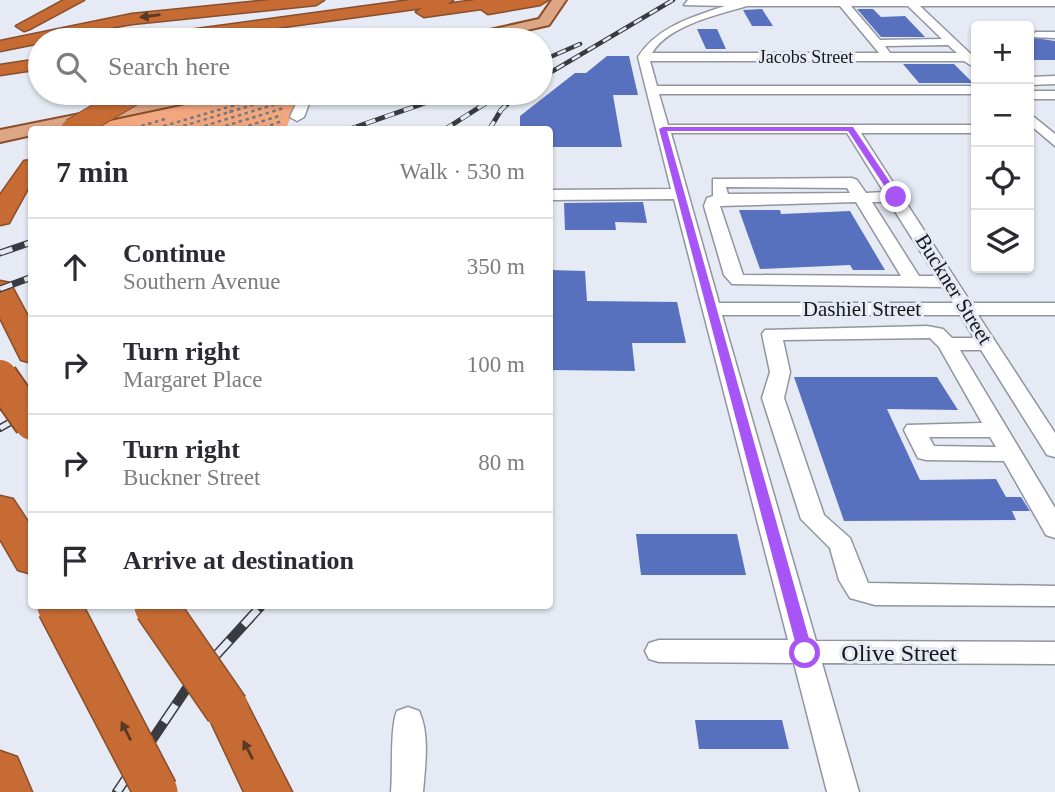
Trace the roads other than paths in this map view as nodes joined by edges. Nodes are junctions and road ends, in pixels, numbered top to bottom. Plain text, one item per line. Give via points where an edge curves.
1 (76, 0) edge
2 (316, 0) edge
3 (445, 0) edge
4 (540, 0) edge
5 (752, 2) edge
6 (910, 2) edge
7 (940, 2) edge
8 (998, 2) edge
9 (1018, 2) edge
10 (1044, 2) edge
11 (843, 3) junction
12 (502, 4) edge
13 (556, 5) edge
14 (1055, 15) edge
15 (310, 18) junction
16 (405, 23) dead end
17 (91, 28) edge
18 (215, 28) edge
19 (238, 28) edge
20 (313, 28) edge
21 (521, 28) edge
22 (1036, 35) dead end
23 (1055, 35) edge
24 (0, 36) edge
25 (28, 42) edge
26 (28, 47) edge
27 (0, 48) edge
28 (882, 50) junction
29 (964, 54) edge
30 (28, 57) edge
31 (644, 57) junction
32 (0, 61) edge
33 (28, 66) edge
34 (0, 70) edge
35 (1055, 80) edge
36 (1034, 81) edge
37 (652, 90) junction
38 (971, 90) edge
39 (1034, 95) edge
40 (1055, 95) edge
41 (115, 105) edge
42 (174, 105) edge
43 (298, 105) edge
44 (290, 116) road end
45 (52, 126) edge
46 (79, 126) edge
47 (663, 129) junction
48 (851, 129) junction
49 (971, 129) edge
50 (28, 130) edge
51 (0, 135) edge
52 (28, 171) edge
53 (681, 194) junction
54 (553, 195) edge
55 (896, 197) junction
56 (863, 198) junction
57 (0, 218) edge
58 (914, 282) junction
59 (951, 282) junction
60 (0, 289) edge
61 (711, 309) junction
62 (968, 309) junction
63 (1055, 309) edge
64 (947, 344) junction
65 (988, 344) junction
66 (28, 346) edge
67 (0, 377) edge
68 (28, 417) edge
69 (1047, 427) edge
70 (997, 430) junction
71 (1055, 450) edge
72 (1011, 454) junction
73 (0, 508) edge
74 (1055, 529) edge
75 (28, 554) edge
76 (1055, 596) edge
77 (61, 609) edge
78 (158, 609) edge
79 (172, 609) edge
80 (659, 651) dead end
81 (805, 653) junction
82 (1055, 653) edge
83 (227, 709) junction
84 (408, 720) dead end
85 (0, 772) edge
86 (8, 792) edge
87 (156, 792) edge
88 (268, 792) edge
89 (407, 792) edge
90 (843, 792) edge

1 - 24 highway
2 -> 17 highway via 132,19
3 - 15 highway
4 - 12 highway
5 - 11 street
5 - 31 street via 696,8 654,40
6 - 7 street
6 - 11 street
6 - 29 street
7 - 8 street
8 - 9 street
9 - 10 street
10 - 14 street
11 - 28 street
12 - 16 highway
12 - 20 highway
13 - 21 main road via 549,19
15 - 18 highway
15 - 19 highway
22 - 23 street
25 -> 27 highway
26 - 27 highway
28 - 29 street, Jacobs Street
28 - 29 street
28 - 31 street, Jacobs Street
30 - 32 highway
31 - 37 street
33 - 34 highway
35 - 36 street
37 - 38 street
37 - 47 street
39 - 40 street
41 - 46 highway, bridge
42 - 45 main road
43 - 44 street
47 - 48 street
47 - 53 street
48 - 49 street
48 - 55 street, Buckner Street
50 - 51 main road
52 - 57 highway
53 - 54 street
53 - 61 street
55 - 56 street
55 - 59 street, Buckner Street
56 - 58 street
56 - 58 street via 721,199 712,206 738,281
58 - 59 street
59 - 62 street, Buckner Street
60 - 66 highway
61 - 62 street, Dashiel Street
61 - 81 street
62 - 63 street, Dashiel Street
62 - 65 street, Buckner Street
64 - 65 street
64 - 70 street
64 - 76 street via 936,333 927,332 772,334 780,372 773,398 813,519 841,544 859,591 875,595
65 - 69 street, Buckner Street
67 - 68 highway, bridge
69 - 71 street, Buckner Street
70 - 72 street
70 - 72 street via 915,430 926,453
72 - 74 street
73 - 75 highway
87 -> 77 highway, bridge
78 - 83 highway, bridge
79 - 83 highway, bridge
80 - 81 street, Olive Street
81 - 82 street, Olive Street
81 - 90 street
88 -> 83 highway
84 - 89 street
85 - 86 highway

